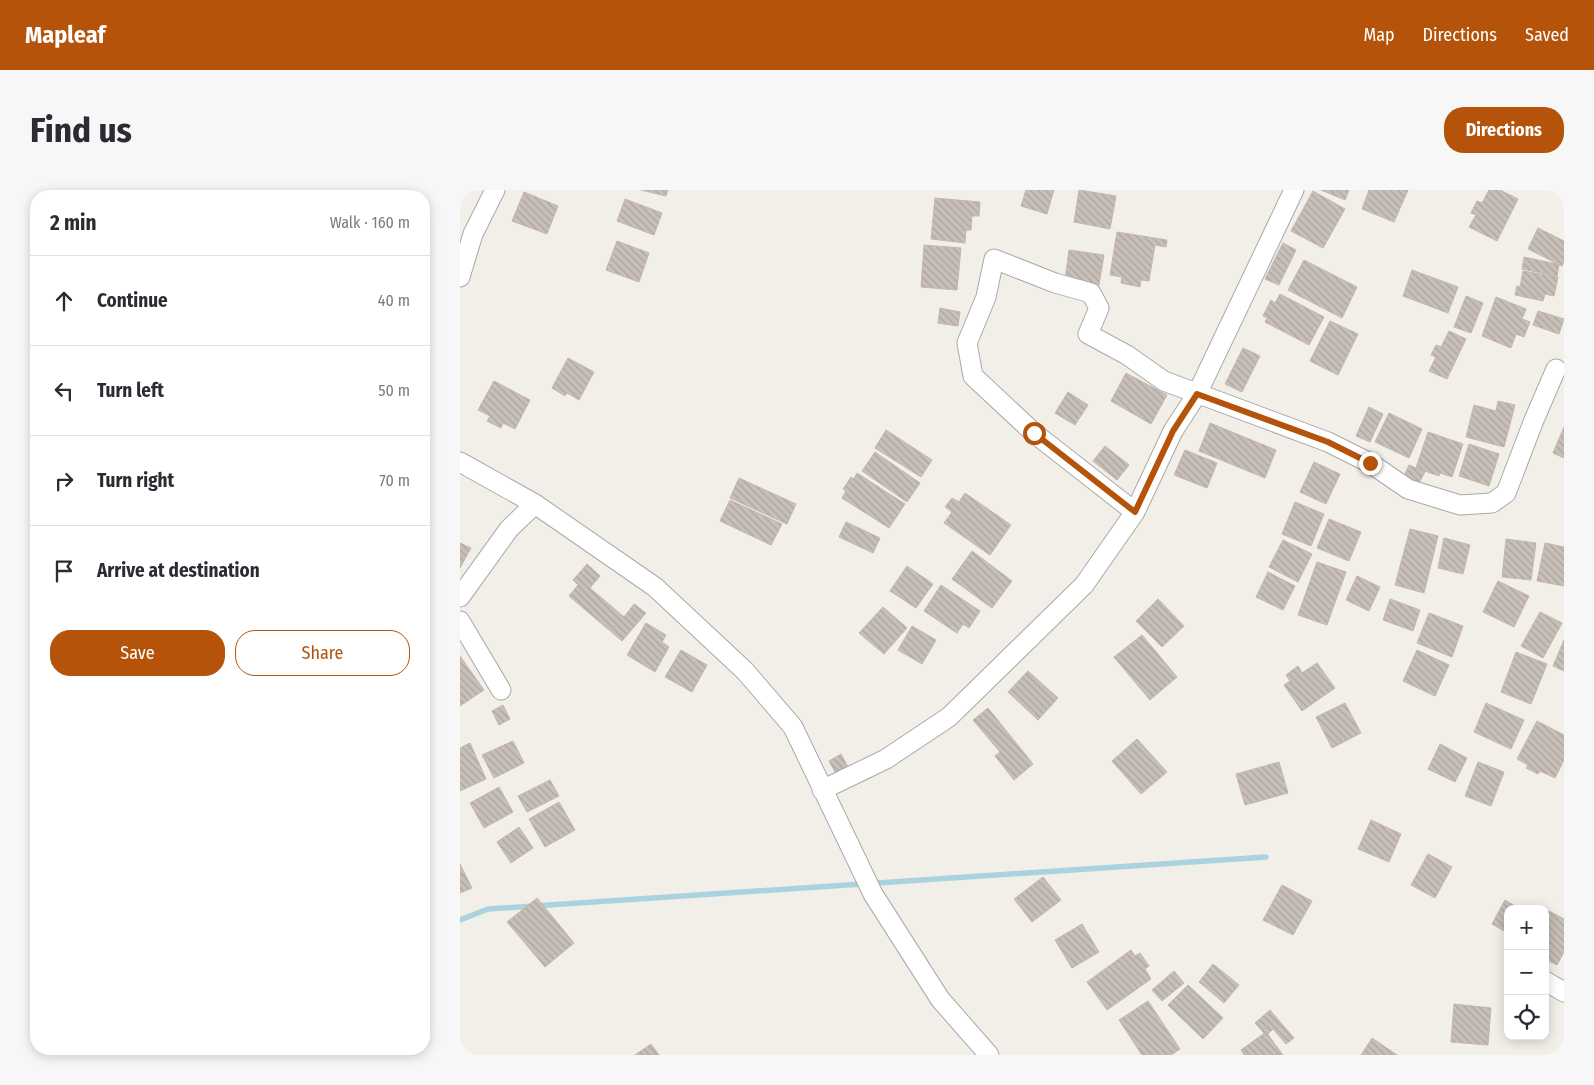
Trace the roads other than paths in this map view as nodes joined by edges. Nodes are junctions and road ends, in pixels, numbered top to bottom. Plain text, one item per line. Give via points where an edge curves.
1 (495, 190) edge
2 (1294, 190) edge
3 (460, 277) edge
4 (1561, 368) edge
5 (1197, 394) junction
6 (460, 462) edge
7 (535, 504) junction
8 (1135, 512) junction
9 (460, 597) edge
10 (460, 620) edge
11 (501, 690) dead end
12 (822, 790) junction
13 (1549, 983) edge
14 (1564, 992) edge
15 (989, 1055) edge

1 - 3 street via 473,234
2 - 5 street
4 - 5 street via 1534,420 1506,493 1492,503 1460,505 1408,489 1370,463 1328,442
5 - 8 street via 1173,431
5 - 8 street via 1164,380 1088,334 1099,308 1091,293 994,259 986,297 967,343 973,376 1034,433
6 - 7 street
7 - 9 street via 509,529
7 - 12 street via 655,587 745,671 793,727
8 - 12 street via 1084,585 949,717 886,759
10 - 11 street
12 - 15 street via 873,894 940,999
13 - 14 street

